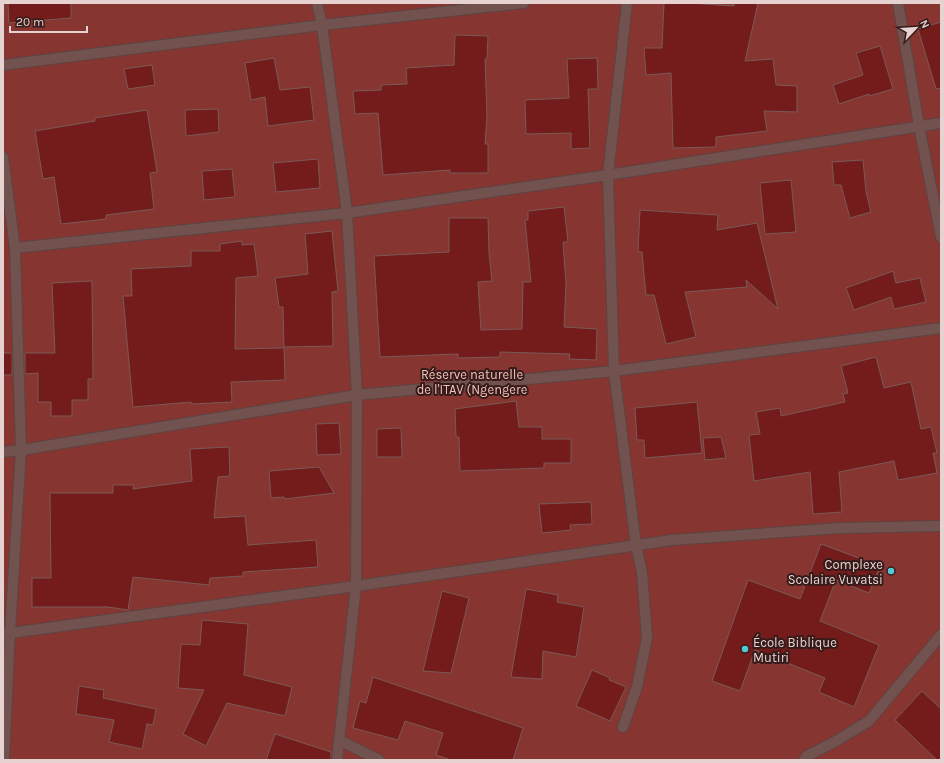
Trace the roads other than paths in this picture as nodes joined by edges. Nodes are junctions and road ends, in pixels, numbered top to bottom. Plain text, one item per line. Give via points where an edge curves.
1 (316, 3) edge
2 (524, 3) edge
3 (627, 3) edge
4 (898, 3) edge
5 (322, 25) junction
6 (3, 65) edge
7 (941, 123) edge
8 (918, 126) junction
9 (3, 156) edge
10 (608, 175) junction
11 (347, 213) junction
12 (941, 237) edge
13 (15, 248) junction
14 (941, 328) edge
15 (614, 372) junction
16 (357, 395) junction
17 (21, 450) junction
18 (3, 452) edge
19 (941, 526) edge
20 (636, 545) junction
21 (356, 586) junction
22 (6, 633) edge
23 (941, 635) edge
24 (623, 727) dead end
25 (339, 740) junction
26 (4, 760) edge
27 (338, 760) edge
28 (379, 760) edge
29 (804, 760) edge

1 - 5 street
2 - 5 street
3 - 10 street
4 - 8 street
5 - 6 street
5 - 11 street
7 - 8 street
8 - 10 street
8 - 12 street
9 - 13 street
10 - 11 street
10 - 15 street
11 - 13 street
11 - 16 street
13 - 17 street
14 - 15 street
15 - 16 street
15 - 20 street
16 - 17 street
16 - 21 street
17 - 18 street
17 - 22 street
19 - 20 street via 840,528
20 - 21 street
20 - 24 street via 642,572 647,638 637,687
21 - 22 street
21 - 25 street
22 - 26 street
23 - 29 street via 869,721
25 - 27 street
25 - 28 street

